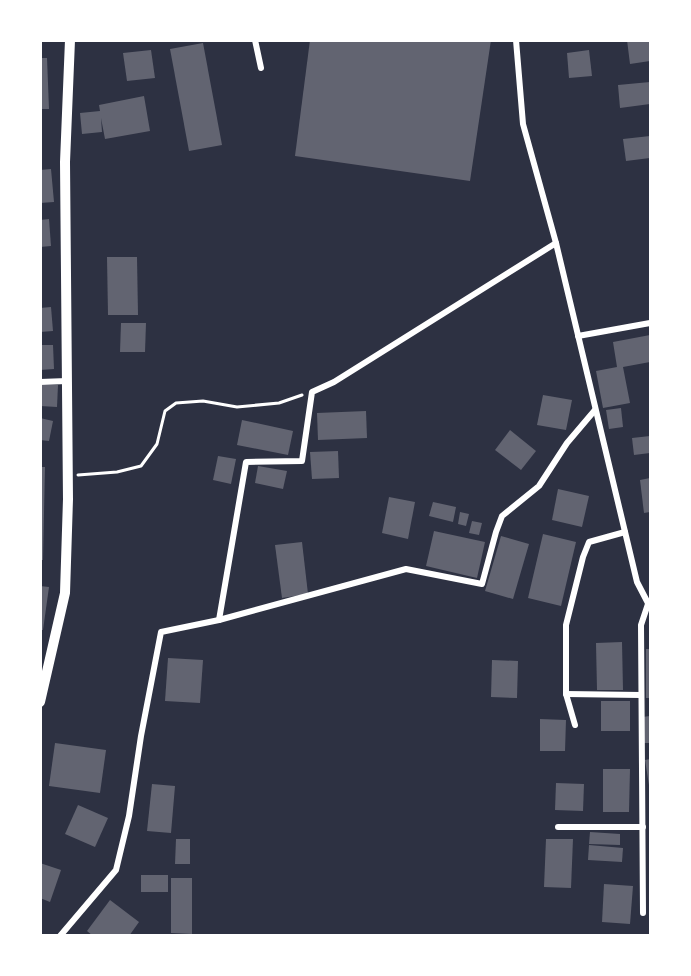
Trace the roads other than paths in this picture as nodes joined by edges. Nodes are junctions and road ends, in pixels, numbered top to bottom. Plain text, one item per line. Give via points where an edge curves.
1 (70, 40) edge
2 (255, 40) edge
3 (516, 40) edge
4 (261, 68) dead end
5 (556, 243) junction
6 (651, 323) edge
7 (578, 336) junction
8 (67, 381) junction
9 (40, 382) edge
10 (595, 410) junction
11 (625, 532) junction
12 (649, 606) edge
13 (219, 620) junction
14 (566, 694) junction
15 (641, 695) junction
16 (40, 702) edge
17 (575, 725) dead end
18 (558, 827) dead end
19 (643, 827) junction
20 (643, 913) dead end
21 (60, 936) edge

1 - 8 street via 65,162
2 - 4 street
3 - 5 street via 524,124
5 - 7 street
5 - 13 street via 312,392 302,461 246,462
6 - 7 street
7 - 10 street
8 - 9 street
8 - 16 street via 65,593
10 - 11 street
10 - 13 street via 539,486 502,516 482,584 406,569
11 - 12 street via 637,582
11 - 14 street via 589,542 583,557 566,625
12 - 15 street via 641,625
13 - 21 street via 161,632 116,870
14 - 15 street
14 - 17 street
15 - 19 street
18 - 19 street
19 - 20 street

